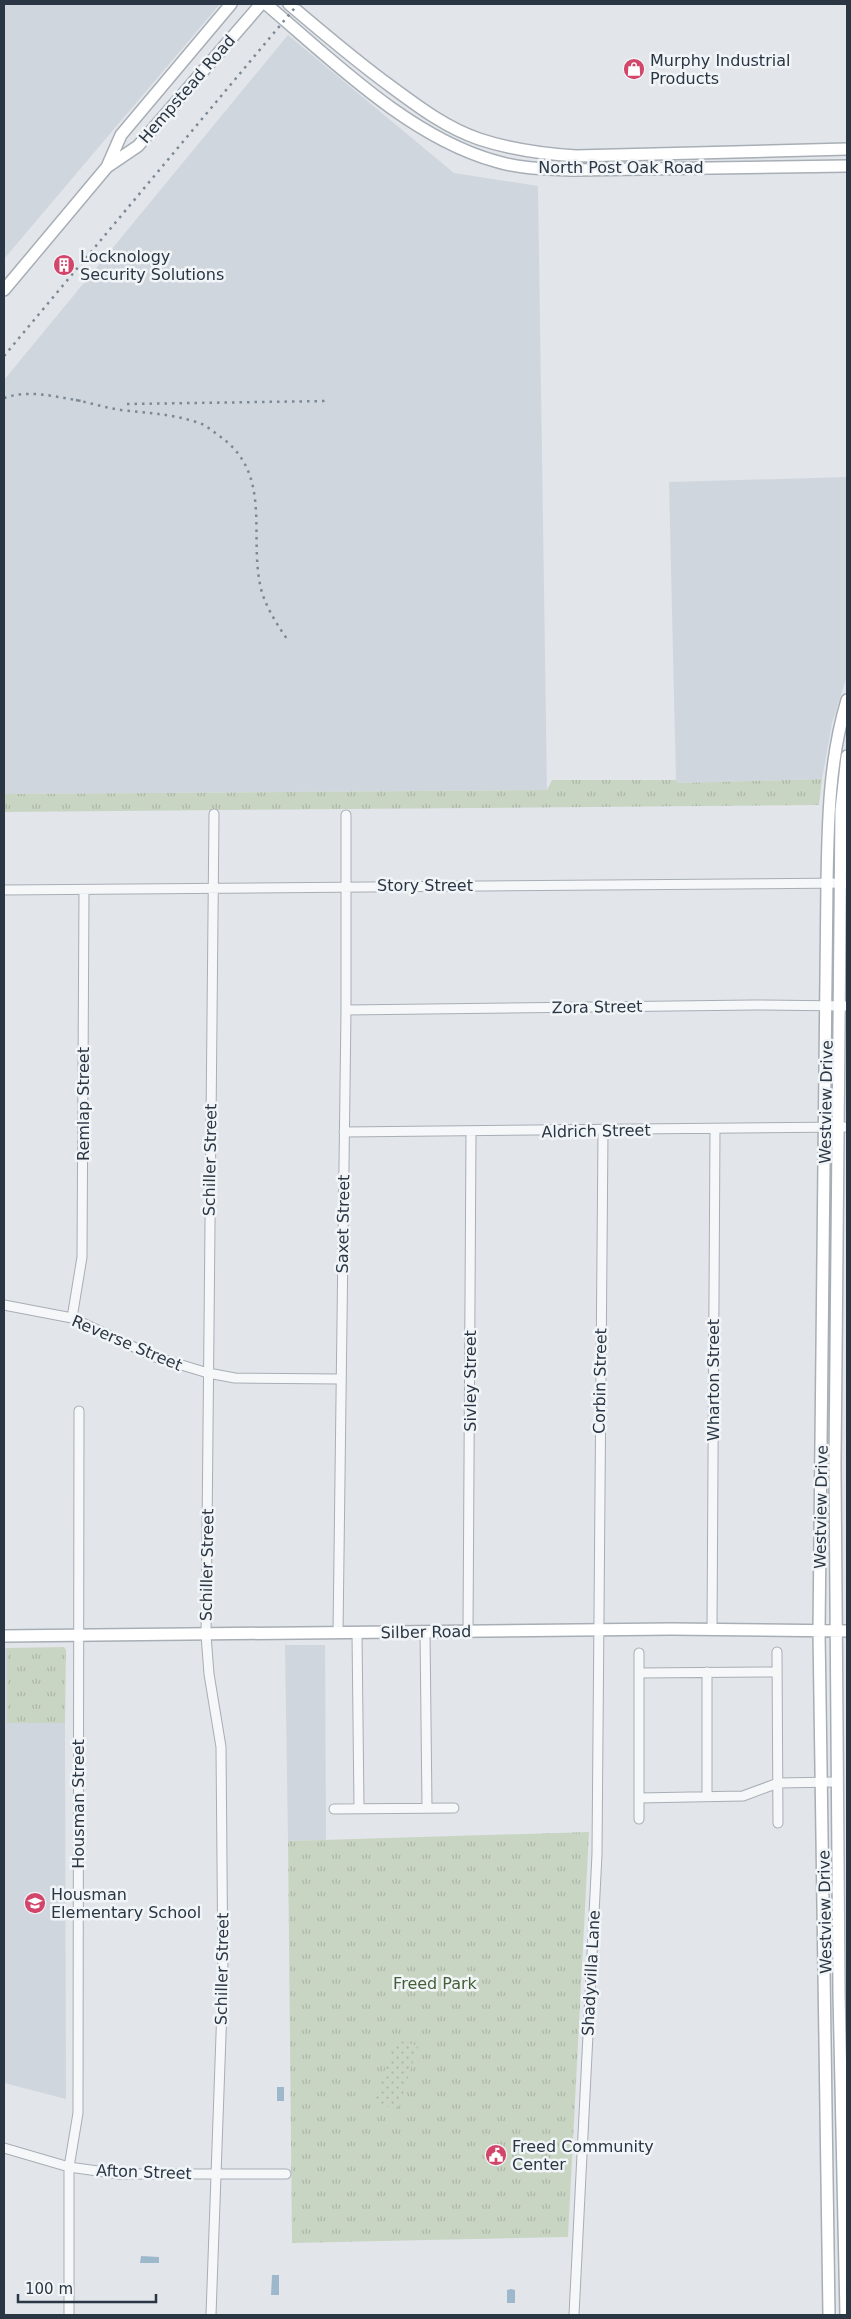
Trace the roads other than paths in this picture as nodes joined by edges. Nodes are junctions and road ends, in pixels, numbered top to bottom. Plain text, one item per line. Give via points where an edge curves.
1 (231, 4) edge
2 (261, 4) edge
3 (266, 4) edge
4 (289, 4) edge
5 (847, 149) edge
6 (847, 166) edge
7 (107, 167) junction
8 (4, 290) edge
9 (847, 700) edge
10 (847, 756) edge
11 (214, 814) dead end
12 (346, 815) dead end
13 (827, 883) junction
14 (844, 883) edge
15 (345, 885) junction
16 (4, 890) edge
17 (84, 890) junction
18 (213, 890) junction
19 (844, 1006) edge
20 (827, 1007) junction
21 (346, 1010) junction
22 (843, 1127) edge
23 (825, 1128) junction
24 (715, 1129) junction
25 (603, 1131) junction
26 (344, 1132) junction
27 (472, 1132) junction
28 (823, 1299) junction
29 (837, 1300) junction
30 (4, 1306) edge
31 (72, 1318) junction
32 (208, 1373) junction
33 (340, 1379) junction
34 (79, 1411) dead end
35 (821, 1464) junction
36 (835, 1465) junction
37 (598, 1630) junction
38 (712, 1630) junction
39 (468, 1631) junction
40 (819, 1631) junction
41 (842, 1631) edge
42 (338, 1632) junction
43 (425, 1632) junction
44 (357, 1633) junction
45 (77, 1635) junction
46 (206, 1635) junction
47 (4, 1636) edge
48 (777, 1652) dead end
49 (639, 1653) dead end
50 (707, 1672) junction
51 (777, 1672) junction
52 (639, 1673) junction
53 (823, 1782) junction
54 (836, 1782) junction
55 (778, 1783) junction
56 (707, 1796) junction
57 (639, 1798) junction
58 (358, 1808) junction
59 (427, 1808) junction
60 (454, 1808) dead end
61 (334, 1809) dead end
62 (639, 1819) dead end
63 (778, 1823) dead end
64 (826, 1993) junction
65 (839, 1994) junction
66 (4, 2148) edge
67 (69, 2167) junction
68 (217, 2174) junction
69 (286, 2174) dead end
70 (846, 2311) edge
71 (829, 2312) edge
72 (70, 2315) edge
73 (211, 2315) edge
74 (574, 2315) edge

1 - 7 main road, Hempstead Road via 121,135
2 - 7 main road, Hempstead Road via 138,146
3 - 6 main road, North Post Oak Road via 400,114 452,145 495,162 574,170
4 - 5 main road, North Post Oak Road via 360,65 424,111 479,139 547,154 576,156
7 - 8 main road, Hempstead Road
9 - 13 main road, Westview Drive via 839,728 828,808
10 - 14 main road, Westview Drive via 841,810
11 - 18 street, Schiller Street
12 - 15 street, Saxet Street
13 - 14 street, Story Street
13 - 15 street, Story Street
13 - 20 main road, Westview Drive
14 - 19 main road, Westview Drive
15 - 18 street, Story Street
15 - 21 street, Saxet Street
16 - 17 street, Story Street
17 - 18 street, Story Street
17 - 31 street, Remlap Street via 82,1257
18 - 32 street, Schiller Street
19 - 20 street, Zora Street
19 - 22 main road, Westview Drive
20 - 21 street, Zora Street
20 - 23 main road, Westview Drive
21 - 26 street, Saxet Street
22 - 23 street, Aldrich Street
22 - 29 main road, Westview Drive
23 - 24 street, Aldrich Street
23 - 28 main road, Westview Drive
24 - 25 street, Aldrich Street
24 - 38 street, Wharton Street
25 - 27 street, Aldrich Street
25 - 37 street, Corbin Street
26 - 27 street, Aldrich Street
26 - 33 street, Saxet Street
27 - 39 street, Sivley Street
28 - 29 main road
28 - 35 main road, Westview Drive
29 - 36 main road, Westview Drive
30 - 31 street, Reverse Street
31 - 32 street, Reverse Street via 155,1357
32 - 33 street, Reverse Street via 235,1378
32 - 46 street, Schiller Street
33 - 42 street, Saxet Street
34 - 45 street, Housman Street
35 - 36 main road
35 - 40 main road, Westview Drive
36 - 41 main road, Westview Drive
37 - 38 main road, Silber Road
37 - 39 main road, Silber Road
37 - 74 street, Shadyvilla Lane via 598,1854
38 - 40 main road, Silber Road
39 - 43 main road, Silber Road
40 - 41 main road, Silber Road
40 - 53 main road, Westview Drive
41 - 54 main road, Westview Drive
42 - 44 main road, Silber Road
42 - 46 main road, Silber Road
43 - 44 main road, Silber Road
43 - 59 street
44 - 58 street
45 - 46 main road, Silber Road
45 - 47 main road, Silber Road
45 - 67 street, Housman Street via 78,2114
46 - 68 street, Schiller Street via 221,1747 223,1979
48 - 51 street
49 - 52 street
50 - 51 street
50 - 52 street
50 - 56 street
51 - 55 street
52 - 57 street
53 - 54 street
53 - 55 street
53 - 64 main road, Westview Drive
54 - 65 main road, Westview Drive
55 - 56 street via 743,1796
55 - 63 street
56 - 57 street
57 - 62 street
58 - 59 street
58 - 61 street
59 - 60 street
64 - 65 main road
64 - 71 main road, Westview Drive
65 - 70 main road, Westview Drive
66 - 67 street, Afton Street
67 - 68 street, Afton Street via 119,2174
67 - 72 street, Housman Street
68 - 69 street, Afton Street
68 - 73 street, Schiller Street
70 - 71 street

